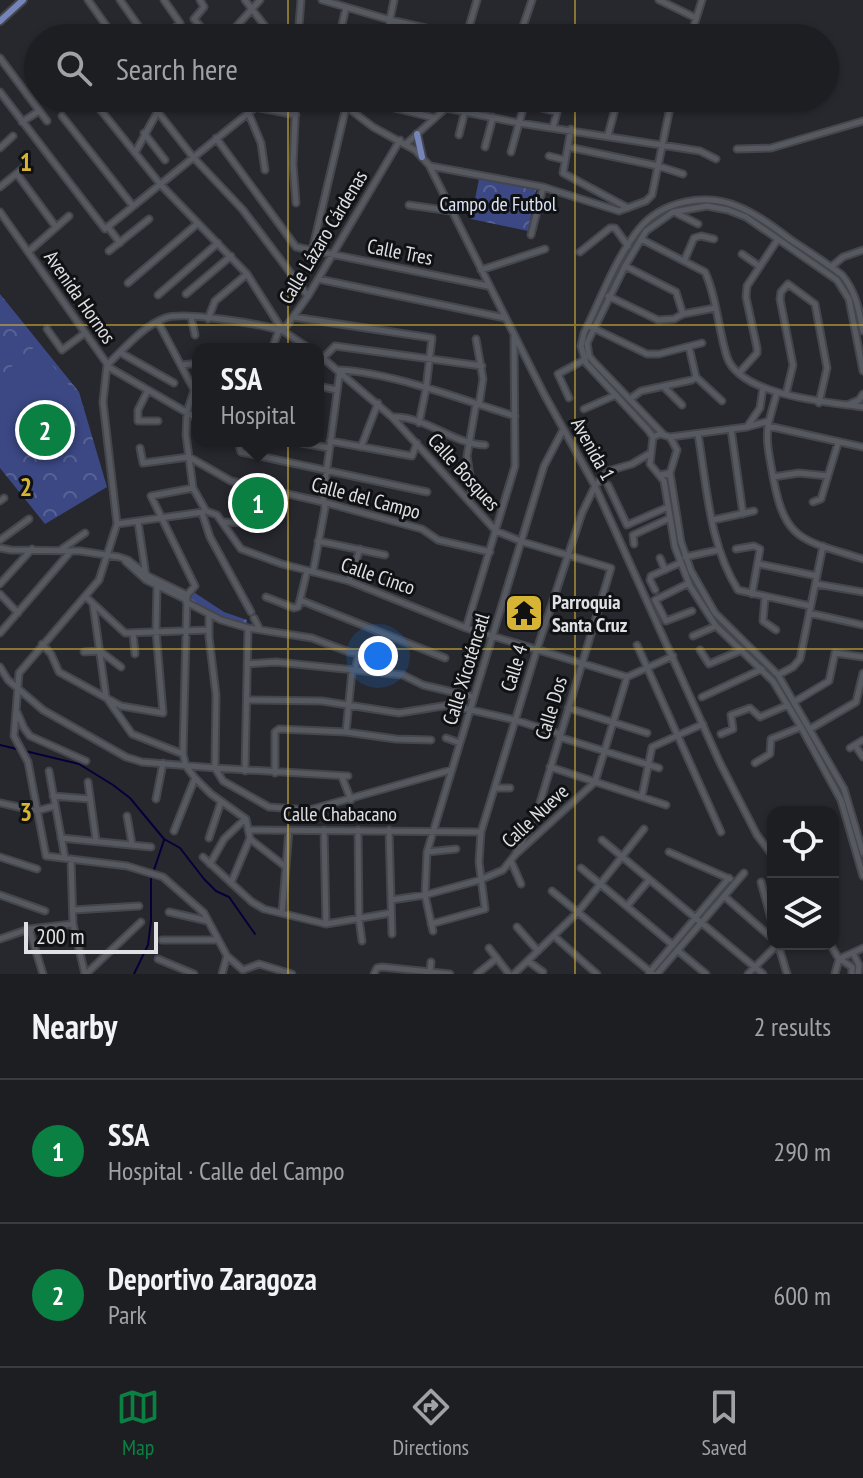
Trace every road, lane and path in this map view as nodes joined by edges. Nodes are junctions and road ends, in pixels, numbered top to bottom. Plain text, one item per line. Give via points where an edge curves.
1 (23, 0) edge
2 (88, 0) edge
3 (120, 0) edge
4 (164, 0) edge
5 (200, 0) edge
6 (245, 0) edge
7 (260, 0) edge
8 (301, 0) edge
9 (322, 0) edge
10 (394, 0) edge
11 (477, 0) edge
12 (532, 0) edge
13 (659, 0) edge
14 (702, 0) edge
15 (346, 7) junction
16 (255, 9) junction
17 (696, 18) junction
18 (390, 20) junction
19 (0, 21) edge
20 (105, 24) edge
21 (137, 24) edge
22 (179, 24) edge
23 (199, 24) edge
24 (240, 24) edge
25 (265, 24) edge
26 (299, 24) edge
27 (342, 24) edge
28 (389, 24) edge
29 (408, 24) edge
30 (470, 24) edge
31 (524, 24) edge
32 (694, 24) edge
33 (0, 58) edge
34 (24, 91) edge
35 (0, 92) edge
36 (37, 112) edge
37 (40, 112) edge
38 (102, 112) edge
39 (156, 112) edge
40 (158, 112) edge
41 (248, 112) edge
42 (254, 112) edge
43 (278, 112) edge
44 (345, 112) edge
45 (353, 112) edge
46 (413, 112) edge
47 (442, 112) edge
48 (465, 112) edge
49 (470, 112) edge
50 (522, 112) edge
51 (557, 112) edge
52 (614, 112) edge
53 (667, 112) edge
54 (296, 115) joint
55 (62, 116) dead end
56 (493, 117) junction
57 (435, 118) junction
58 (47, 121) dead end
59 (863, 121) edge
60 (22, 122) junction
61 (518, 124) junction
62 (553, 127) junction
63 (571, 129) junction
64 (144, 133) junction
65 (417, 134) junction
66 (459, 135) dead end
67 (608, 135) junction
68 (13, 136) dead end
69 (216, 138) junction
70 (403, 142) junction
71 (662, 144) junction
72 (485, 147) dead end
73 (568, 147) junction
74 (0, 148) edge
75 (737, 149) dead end
76 (511, 152) dead end
77 (135, 154) junction
78 (549, 156) dead end
79 (193, 157) junction
80 (422, 157) junction
81 (716, 159) dead end
82 (165, 160) dead end
83 (565, 160) junction
84 (27, 165) dead end
85 (429, 165) junction
86 (658, 166) junction
87 (265, 170) dead end
88 (17, 174) junction
89 (683, 174) dead end
90 (161, 185) junction
91 (0, 187) edge
92 (543, 187) junction
93 (296, 203) dead end
94 (409, 205) dead end
95 (133, 206) junction
96 (629, 208) junction
97 (451, 211) junction
98 (0, 212) edge
99 (673, 212) junction
100 (69, 216) dead end
101 (149, 219) dead end
102 (197, 224) junction
103 (698, 224) dead end
104 (56, 227) junction
105 (107, 228) junction
106 (531, 235) dead end
107 (637, 238) junction
108 (714, 239) dead end
109 (778, 239) junction
110 (120, 243) junction
111 (218, 243) junction
112 (628, 246) junction
113 (545, 249) dead end
114 (863, 250) edge
115 (109, 251) dead end
116 (312, 251) junction
117 (28, 252) junction
118 (580, 252) dead end
119 (742, 254) dead end
120 (332, 255) junction
121 (231, 256) junction
122 (685, 259) junction
123 (625, 266) junction
124 (759, 266) junction
125 (831, 267) junction
126 (481, 270) junction
127 (247, 274) junction
128 (318, 279) junction
129 (128, 283) dead end
130 (489, 286) junction
131 (186, 294) dead end
132 (158, 295) dead end
133 (606, 295) junction
134 (308, 296) junction
135 (715, 308) junction
136 (683, 314) junction
137 (191, 317) junction
138 (293, 317) junction
139 (505, 318) junction
140 (208, 319) junction
141 (862, 319) edge
142 (158, 322) junction
143 (590, 327) junction
144 (47, 329) dead end
145 (281, 330) junction
146 (863, 331) edge
147 (85, 333) junction
148 (195, 335) dead end
149 (514, 335) junction
150 (476, 339) dead end
151 (275, 343) edge
152 (301, 343) edge
153 (702, 343) dead end
154 (689, 347) junction
155 (121, 353) junction
156 (324, 353) edge
157 (324, 359) edge
158 (431, 360) junction
159 (584, 360) junction
160 (192, 364) edge
161 (107, 365) junction
162 (183, 365) junction
163 (482, 366) junction
164 (340, 370) junction
165 (863, 371) edge
166 (740, 372) junction
167 (696, 377) junction
168 (192, 382) edge
169 (174, 383) dead end
170 (664, 387) junction
171 (324, 388) edge
172 (763, 388) junction
173 (426, 389) junction
174 (148, 390) junction
175 (337, 391) junction
176 (615, 391) junction
177 (777, 392) junction
178 (786, 394) junction
179 (863, 394) edge
180 (569, 398) dead end
181 (630, 399) junction
182 (192, 400) edge
183 (722, 401) dead end
184 (378, 403) junction
185 (819, 403) junction
186 (478, 404) junction
187 (682, 405) dead end
188 (846, 406) junction
189 (863, 407) edge
190 (584, 409) dead end
191 (187, 412) junction
192 (192, 415) edge
193 (515, 416) junction
194 (392, 417) junction
195 (158, 421) dead end
196 (419, 423) junction
197 (754, 423) junction
198 (769, 424) junction
199 (563, 429) junction
200 (731, 429) junction
201 (663, 434) junction
202 (698, 434) junction
203 (766, 434) junction
204 (688, 436) junction
205 (653, 437) junction
206 (670, 437) junction
207 (417, 443) junction
208 (838, 443) junction
209 (324, 444) edge
210 (330, 444) junction
211 (469, 444) junction
212 (485, 445) dead end
213 (238, 447) edge
214 (361, 447) junction
215 (863, 447) edge
216 (140, 448) dead end
217 (677, 450) junction
218 (650, 453) junction
219 (189, 457) junction
220 (632, 464) junction
221 (327, 469) junction
222 (652, 469) junction
223 (670, 473) junction
224 (660, 475) junction
225 (828, 476) junction
226 (773, 477) junction
227 (608, 485) dead end
228 (595, 486) junction
229 (193, 488) junction
230 (427, 492) dead end
231 (469, 500) junction
232 (323, 502) junction
233 (813, 502) dead end
234 (668, 507) junction
235 (754, 511) dead end
236 (204, 512) junction
237 (743, 514) junction
238 (670, 518) junction
239 (29, 519) dead end
240 (161, 519) junction
241 (713, 520) junction
242 (138, 522) junction
243 (223, 522) junction
244 (245, 523) dead end
245 (117, 524) junction
246 (496, 531) junction
247 (85, 533) dead end
248 (0, 540) edge
249 (318, 541) junction
250 (523, 542) junction
251 (634, 544) dead end
252 (823, 546) junction
253 (0, 548) edge
254 (32, 549) junction
255 (360, 549) junction
256 (736, 549) dead end
257 (61, 550) junction
258 (718, 550) junction
259 (72, 551) junction
260 (490, 552) junction
261 (567, 554) junction
262 (108, 555) junction
263 (385, 555) dead end
264 (685, 557) junction
265 (660, 558) dead end
266 (863, 559) edge
267 (680, 563) junction
268 (759, 564) junction
269 (611, 568) joint
270 (665, 570) junction
271 (310, 572) junction
272 (817, 576) junction
273 (145, 577) junction
274 (349, 581) junction
275 (689, 583) junction
276 (0, 584) edge
277 (816, 584) junction
278 (157, 586) junction
279 (655, 590) dead end
280 (863, 592) edge
281 (0, 594) edge
282 (752, 594) junction
283 (85, 596) junction
284 (266, 597) dead end
285 (765, 597) junction
286 (187, 599) junction
287 (300, 600) junction
288 (93, 604) junction
289 (708, 610) junction
290 (810, 610) junction
291 (692, 611) dead end
292 (18, 613) junction
293 (209, 615) junction
294 (863, 625) edge
295 (716, 626) junction
296 (248, 628) junction
297 (466, 628) junction
298 (185, 629) junction
299 (259, 629) junction
300 (210, 630) junction
301 (776, 630) dead end
302 (156, 631) junction
303 (0, 633) edge
304 (133, 633) junction
305 (492, 635) junction
306 (693, 636) dead end
307 (42, 644) junction
308 (637, 645) dead end
309 (537, 649) junction
310 (700, 650) dead end
311 (742, 650) junction
312 (100, 651) junction
313 (84, 652) dead end
314 (359, 653) junction
315 (135, 654) dead end
316 (378, 656) dead end
317 (673, 656) junction
318 (863, 657) edge
319 (445, 658) dead end
320 (247, 664) junction
321 (581, 664) junction
322 (121, 667) dead end
323 (0, 668) edge
324 (647, 668) junction
325 (354, 669) junction
326 (762, 669) junction
327 (863, 673) edge
328 (778, 675) junction
329 (627, 677) junction
330 (7, 678) junction
331 (0, 686) edge
332 (18, 687) junction
333 (106, 697) junction
334 (474, 697) junction
335 (702, 697) dead end
336 (247, 700) junction
337 (791, 703) junction
338 (348, 706) junction
339 (568, 708) junction
340 (470, 709) junction
341 (16, 711) junction
342 (515, 720) junction
343 (613, 721) junction
344 (703, 724) junction
345 (801, 727) junction
346 (810, 729) junction
347 (346, 732) junction
348 (647, 733) dead end
349 (676, 734) junction
350 (721, 734) dead end
351 (560, 736) junction
352 (446, 738) dead end
353 (431, 740) dead end
354 (863, 740) edge
355 (460, 743) junction
356 (603, 751) junction
357 (183, 754) junction
358 (863, 757) edge
359 (86, 761) dead end
360 (163, 763) junction
361 (755, 763) dead end
362 (647, 765) junction
363 (827, 765) junction
364 (186, 766) junction
365 (550, 767) junction
366 (215, 768) junction
367 (659, 768) dead end
368 (451, 770) junction
369 (49, 771) dead end
370 (245, 771) junction
371 (275, 773) junction
372 (195, 778) junction
373 (88, 782) dead end
374 (595, 782) junction
375 (496, 788) junction
376 (510, 788) dead end
377 (53, 796) junction
378 (642, 796) junction
379 (90, 799) junction
380 (156, 799) dead end
381 (351, 800) junction
382 (221, 802) junction
383 (2, 804) edge
384 (666, 805) dead end
385 (55, 806) junction
386 (0, 811) edge
387 (36, 811) junction
388 (127, 816) dead end
389 (246, 819) junction
390 (644, 829) dead end
391 (248, 830) junction
392 (289, 830) junction
393 (324, 830) junction
394 (358, 830) junction
395 (389, 830) junction
396 (174, 831) dead end
397 (433, 832) junction
398 (481, 832) junction
399 (721, 832) dead end
400 (61, 838) junction
401 (209, 838) dead end
402 (250, 838) junction
403 (96, 840) junction
404 (602, 840) dead end
405 (132, 844) junction
406 (151, 847) dead end
407 (767, 848) edge
408 (456, 849) dead end
409 (427, 852) junction
410 (669, 852) dead end
411 (863, 853) edge
412 (0, 857) edge
413 (203, 857) dead end
414 (622, 857) junction
415 (68, 858) junction
416 (513, 858) junction
417 (210, 864) junction
418 (286, 867) junction
419 (581, 868) dead end
420 (37, 869) dead end
421 (744, 873) dead end
422 (863, 876) edge
423 (729, 878) junction
424 (480, 880) junction
425 (649, 880) junction
426 (736, 882) junction
427 (761, 882) dead end
428 (231, 883) junction
429 (521, 884) dead end
430 (600, 885) junction
431 (552, 891) dead end
432 (0, 895) edge
433 (425, 895) junction
434 (724, 896) junction
435 (391, 900) junction
436 (767, 904) edge
437 (139, 906) dead end
438 (627, 906) junction
439 (485, 909) joint
440 (73, 910) junction
441 (45, 911) dead end
442 (169, 912) dead end
443 (578, 912) junction
444 (282, 913) junction
445 (391, 913) junction
446 (359, 919) junction
447 (698, 921) junction
448 (141, 922) dead end
449 (209, 922) junction
450 (73, 924) junction
451 (326, 924) junction
452 (517, 927) dead end
453 (29, 929) junction
454 (392, 934) dead end
455 (767, 934) edge
456 (554, 936) junction
457 (0, 939) edge
458 (162, 940) dead end
459 (217, 940) junction
460 (362, 941) dead end
461 (489, 948) dead end
462 (675, 948) junction
463 (863, 948) edge
464 (772, 950) edge
465 (780, 950) edge
466 (834, 950) edge
467 (538, 951) junction
468 (853, 953) junction
469 (227, 956) junction
470 (497, 958) junction
471 (158, 959) dead end
472 (839, 959) junction
473 (528, 961) junction
474 (857, 961) junction
475 (431, 962) dead end
476 (850, 964) junction
477 (754, 967) junction
478 (430, 971) junction
479 (245, 972) edge
480 (543, 972) dead end
481 (43, 974) edge
482 (87, 974) edge
483 (194, 974) edge
484 (222, 974) edge
485 (290, 974) edge
486 (374, 974) edge
487 (450, 974) edge
488 (477, 974) edge
489 (512, 974) edge
490 (597, 974) edge
491 (652, 974) edge
492 (706, 974) edge
493 (748, 974) edge
494 (763, 974) edge
495 (787, 974) edge
496 (835, 974) edge
497 (852, 974) edge
498 (858, 974) edge

1 - 19 main road
2 - 20 street
3 - 21 street
4 - 22 street
5 - 23 street via 204,7 194,19
6 - 16 street
7 - 16 street
8 - 26 street
9 - 15 street
10 - 18 street
11 - 30 street
12 - 31 street
13 - 17 street
14 - 17 street
15 - 18 street
15 - 27 street
16 - 24 street
16 - 25 street
17 - 32 street
18 - 28 street
18 - 29 street
33 - 34 street
35 - 60 street
36 - 60 street
37 - 58 street
38 - 77 street
39 - 64 street
40 - 79 street
41 - 69 street
42 - 87 street
43 - 54 street
44 - 116 street
45 - 70 street, Avenida 1
46 - 57 street
47 - 57 street, Calle Lázaro Cárdenas
48 - 66 street
49 - 56 street
50 - 61 street
51 - 62 street
52 - 67 street
53 - 71 street
54 - 93 street
55 - 95 street
56 - 61 street
56 - 72 street
57 - 65 street, Calle Lázaro Cárdenas
59 - 75 street via 771,148
60 - 105 street
61 - 62 street
61 - 76 street
62 - 63 street
63 - 67 street
63 - 73 street
64 - 77 street
64 - 82 street
65 - 70 street, Calle Lázaro Cárdenas
65 - 80 main road
67 - 71 street
68 - 74 street
69 - 79 street
69 - 116 street, Calle Tres via 292,243
70 - 80 street, Avenida 1
70 - 120 street, Calle Lázaro Cárdenas
71 - 81 street
71 - 86 street
73 - 83 street
73 - 86 street
77 - 90 street
78 - 83 street
79 - 90 street
79 - 134 street via 243,210
80 - 85 street, Avenida 1
83 - 96 street via 565,176
84 - 88 street
85 - 92 street
85 - 97 street, Avenida 1
86 - 89 street
86 - 96 street via 650,198
88 - 91 street
88 - 104 street
90 - 95 street
90 - 102 street
92 - 96 street via 619,211
92 - 106 street
94 - 97 street
95 - 105 street
97 - 126 street, Avenida 1
98 - 117 street, Avenida Hornos
99 - 103 street
99 - 107 street
99 - 109 street via 697,206 728,210
100 - 104 street
101 - 110 street
102 - 111 street
102 - 129 street
104 - 117 street
105 - 110 street
107 - 112 street
107 - 122 street
107 - 123 street
107 - 125 street via 654,215 675,204 723,201 750,212
108 - 122 street via 694,238
109 - 124 street
109 - 165 street via 846,291
110 - 115 street
111 - 121 street
111 - 132 street
112 - 118 street via 610,228
112 - 133 street
113 - 126 street
114 - 125 street
116 - 120 street, Calle Tres
117 - 147 street, Avenida Hornos
119 - 124 street
120 - 128 street, Calle Lázaro Cárdenas
120 - 130 street, Calle Tres
121 - 127 street
121 - 131 street
122 - 135 street via 705,272
123 - 133 street
123 - 136 street via 676,292
124 - 166 street via 746,291 757,353
125 - 141 street via 851,286
126 - 130 street, Avenida 1
127 - 140 street via 215,301
127 - 145 street
128 - 134 street, Calle Lázaro Cárdenas
128 - 139 street
130 - 139 street, Avenida 1
133 - 136 street via 658,320
133 - 143 street
134 - 138 street, Calle Lázaro Cárdenas
135 - 136 street
135 - 166 street via 728,359
137 - 140 street, Calle Lázaro Cárdenas
137 - 142 street, Calle Lázaro Cárdenas
137 - 148 street
138 - 145 street, Calle Lázaro Cárdenas
138 - 158 street via 429,337
139 - 149 street, Avenida 1
140 - 145 street, Calle Lázaro Cárdenas
141 - 146 street
142 - 155 street
142 - 162 street
143 - 154 street via 647,354
143 - 159 street via 581,346
143 - 176 street via 589,356
144 - 147 street via 62,350
145 - 151 street
145 - 152 street
147 - 161 street, Avenida Hornos
149 - 193 street
149 - 199 street, Avenida 1
150 - 163 street
153 - 154 street
154 - 167 street
155 - 161 street
155 - 169 street
156 - 158 street via 335,346
157 - 164 street, Calle Bosques
158 - 163 street
158 - 173 street
159 - 176 street
159 - 180 street via 558,374
160 - 162 street
161 - 174 street, Avenida Hornos
161 - 245 street via 103,402
162 - 168 street
163 - 186 street
164 - 173 street
164 - 175 street
164 - 184 street, Calle Bosques
166 - 172 street
167 - 170 street
167 - 183 street
170 - 181 street
170 - 187 street
171 - 175 street
172 - 177 street
172 - 197 street
173 - 186 street
173 - 196 street
174 - 191 street, Avenida Hornos
174 - 195 street via 138,421
175 - 210 street
176 - 181 street
176 - 190 street
176 - 205 street
177 - 178 street
177 - 198 street
178 - 185 street
178 - 185 street via 793,365 780,299 788,284 815,304 827,368
179 - 188 street
181 - 201 street
182 - 191 street, Calle Cinco
184 - 194 street, Calle Bosques
184 - 214 street
185 - 188 street
186 - 193 street
186 - 211 street
188 - 189 street
191 - 192 street, Avenida Hornos
191 - 219 street, Calle Cinco
193 - 246 street via 515,466
194 - 196 street
194 - 207 street, Calle Bosques
196 - 211 street
197 - 198 street
197 - 200 street
197 - 203 street
198 - 203 street
198 - 208 street
199 - 228 street, Avenida 1
199 - 250 street, Calle Xicoténcatl via 544,466
200 - 202 street
200 - 237 street
201 - 205 street
201 - 206 street
202 - 204 street
202 - 241 street
203 - 226 street
204 - 206 street
204 - 217 street
205 - 218 street
206 - 217 street
207 - 214 street via 412,456
207 - 231 street, Calle Bosques
208 - 215 street
208 - 225 street
209 - 210 street
210 - 214 street
210 - 221 street
211 - 212 street
211 - 231 street
213 - 221 street via 241,452
216 - 219 street via 146,463
217 - 223 street
218 - 220 street
218 - 222 street
219 - 229 street, Calle Cinco
219 - 232 street, Calle del Campo via 231,481
220 - 222 street
220 - 228 street via 610,470
221 - 230 street
221 - 232 street
222 - 224 street
223 - 224 street
223 - 264 street
224 - 234 street
225 - 226 street
225 - 233 street via 821,499
226 - 252 street via 786,522 798,536
227 - 234 street via 627,525
228 - 261 street, Calle 4
228 - 317 street, Avenida 1
229 - 236 street, Calle Cinco
229 - 240 street via 151,496
231 - 246 street, Calle Bosques
232 - 249 street
232 - 260 street, Calle del Campo
234 - 238 street
235 - 237 street
236 - 240 street
236 - 243 street, Calle Cinco
236 - 299 street via 210,537
237 - 241 street
238 - 251 street via 633,535
238 - 267 street
239 - 248 street
240 - 242 street
240 - 286 street via 195,586
241 - 258 street
242 - 245 street
242 - 273 street
243 - 244 street
243 - 271 street, Calle Cinco via 241,549
245 - 262 street
246 - 250 street, Calle Bosques
246 - 260 street
247 - 257 street
249 - 255 street
249 - 271 street
250 - 261 street, Calle Bosques
250 - 305 street, Calle Xicoténcatl
252 - 266 street
252 - 272 street
253 - 254 street
254 - 257 street
254 - 276 street
255 - 263 street
255 - 274 street
256 - 268 street via 758,546
257 - 259 street
258 - 264 street
258 - 282 street via 739,591
259 - 262 street
259 - 292 street
260 - 297 street
261 - 269 street, Calle Bosques
261 - 309 street, Calle 4
262 - 273 street via 125,560
262 - 283 street via 101,576
264 - 289 street
265 - 270 street
267 - 270 street
267 - 275 street
268 - 272 street
268 - 282 street
269 - 321 street, Calle Dos
270 - 279 street via 650,578
271 - 274 street, Calle Cinco
271 - 287 street
272 - 277 street
273 - 278 street
273 - 286 street
274 - 297 street, Calle Cinco
275 - 289 street
275 - 291 street via 655,600 666,621
277 - 280 street
277 - 290 street
278 - 286 street
278 - 302 street
281 - 292 street
282 - 285 street
283 - 288 street
283 - 307 street
284 - 287 street via 294,608
285 - 290 street
285 - 301 street via 763,621
286 - 293 street
286 - 298 street
287 - 319 street
288 - 304 street via 125,633
288 - 312 street
289 - 295 street
289 - 328 street
290 - 294 street
290 - 328 street via 800,659
292 - 303 street
293 - 296 street
293 - 300 street
295 - 306 street
295 - 311 street
296 - 299 street
296 - 320 street
297 - 305 street, Calle Cinco
298 - 300 street
298 - 302 street
298 - 357 street
299 - 314 street
300 - 366 street
302 - 304 street
302 - 333 street via 163,713 126,707
304 - 315 street
305 - 309 street, Calle Cinco
305 - 334 street, Calle Xicoténcatl
307 - 332 street via 21,667
307 - 333 street via 59,672
308 - 324 street
309 - 321 street, Calle Cinco
309 - 342 street, Calle 4
310 - 311 street via 709,664
311 - 326 street
312 - 313 street
312 - 322 street
312 - 333 street
314 - 316 street
314 - 325 street
317 - 324 street
317 - 344 street, Avenida 1
318 - 337 street via 835,653 829,681
320 - 325 street
320 - 336 street
321 - 329 street, Calle Cinco
321 - 339 street, Calle Dos
323 - 330 street
324 - 329 street
324 - 349 street
325 - 334 street via 403,675
325 - 338 street
326 - 335 street
326 - 337 street
327 - 346 street via 856,702
328 - 337 street
329 - 343 street, Calle Nueve
330 - 331 street
330 - 332 street
332 - 341 street
332 - 360 street via 43,710 126,757
333 - 357 street via 128,731
334 - 340 street, Calle Xicoténcatl
336 - 338 street
336 - 370 street
337 - 345 street
337 - 346 street
337 - 350 street via 760,717 750,708 731,715 733,729
338 - 340 street via 399,713 441,704
338 - 347 street
339 - 343 street
339 - 351 street, Calle Dos
340 - 342 street
340 - 355 street, Calle Xicoténcatl
341 - 359 street via 30,736
341 - 387 street via 14,736 28,762
342 - 351 street
342 - 375 street, Calle 4
343 - 348 street
343 - 356 street, Calle Nueve
344 - 349 street
344 - 407 street, Avenida 1
345 - 361 street via 771,739 770,754
345 - 363 street
346 - 363 street
347 - 353 street
347 - 371 street via 279,729
349 - 362 street via 652,747
349 - 399 street
351 - 356 street
351 - 365 street, Calle Dos
352 - 355 street
354 - 358 street via 853,746
355 - 368 street, Calle Xicoténcatl
356 - 362 street
356 - 374 street, Calle Nueve
357 - 364 street
360 - 364 street
360 - 380 street
362 - 367 street
362 - 378 street
363 - 411 street via 847,798
363 - 422 street
364 - 366 street
364 - 372 street
365 - 374 street
365 - 416 street, Calle Dos via 536,816
366 - 370 street
366 - 381 street via 223,781 276,809 309,810
368 - 381 street
368 - 397 street, Calle Xicoténcatl
369 - 377 street
370 - 371 street
371 - 381 street via 345,776
372 - 382 street
372 - 396 street
373 - 379 street
374 - 378 street
374 - 416 street, Calle Nueve
375 - 376 street
375 - 398 street, Calle 4
377 - 379 street
377 - 385 street
378 - 384 street
379 - 403 street
382 - 389 street
382 - 401 street
383 - 386 street
383 - 387 street
385 - 387 street
385 - 400 street
387 - 415 street via 46,856
388 - 405 street
389 - 391 street
389 - 417 street via 224,839
390 - 414 street
391 - 392 street, Calle Chabacano
391 - 402 street
392 - 393 street, Calle Chabacano
392 - 418 street
393 - 394 street, Calle Chabacano
393 - 451 street
394 - 395 street, Calle Chabacano
394 - 446 street
395 - 397 street, Calle Chabacano
395 - 435 street
397 - 398 street, Calle Chabacano
397 - 409 street, Calle Xicoténcatl
398 - 424 street, Calle 4
400 - 403 street
400 - 415 street
402 - 418 street
402 - 428 street
403 - 405 street
404 - 414 street
405 - 406 street
408 - 409 street
409 - 433 street, Calle Xicoténcatl
410 - 423 street
412 - 420 street
413 - 417 street
414 - 425 street
414 - 430 street
415 - 440 street
415 - 449 street via 148,870 191,900
416 - 424 street, Calle Nueve via 503,870
416 - 429 street
417 - 428 street
418 - 444 street
419 - 430 street
421 - 426 street
423 - 426 street
423 - 447 street
424 - 433 street, Calle Nueve
424 - 439 street, Calle 4
425 - 438 street
425 - 447 street
426 - 434 street
427 - 436 street
428 - 444 street via 252,902
430 - 438 street
430 - 443 street
431 - 443 street
432 - 441 street
433 - 435 street, Calle Nueve
433 - 439 street, Calle Xicoténcatl via 432,928
434 - 447 street
434 - 455 street
435 - 445 street
437 - 440 street
438 - 462 street
440 - 450 street
442 - 449 street
443 - 456 street
443 - 491 street
444 - 451 street
445 - 446 street
445 - 454 street
446 - 451 street
446 - 460 street
447 - 462 street
447 - 477 street
448 - 482 street
449 - 459 street
450 - 453 street
450 - 482 street
452 - 467 street
453 - 457 street
453 - 481 street
456 - 467 street
456 - 490 street
458 - 459 street
459 - 469 street
461 - 470 street
462 - 491 street
462 - 492 street
463 - 468 street
464 - 477 street
465 - 495 street
466 - 472 street
467 - 473 street
468 - 472 street
468 - 474 street
469 - 479 street
469 - 484 street
470 - 488 street
470 - 489 street
471 - 483 street
472 - 476 street
472 - 496 street
473 - 480 street
473 - 489 street
474 - 476 street
474 - 498 street
475 - 478 street
476 - 497 street
477 - 493 street
477 - 494 street
478 - 486 street via 382,967
478 - 487 street
479 - 485 street via 259,964

